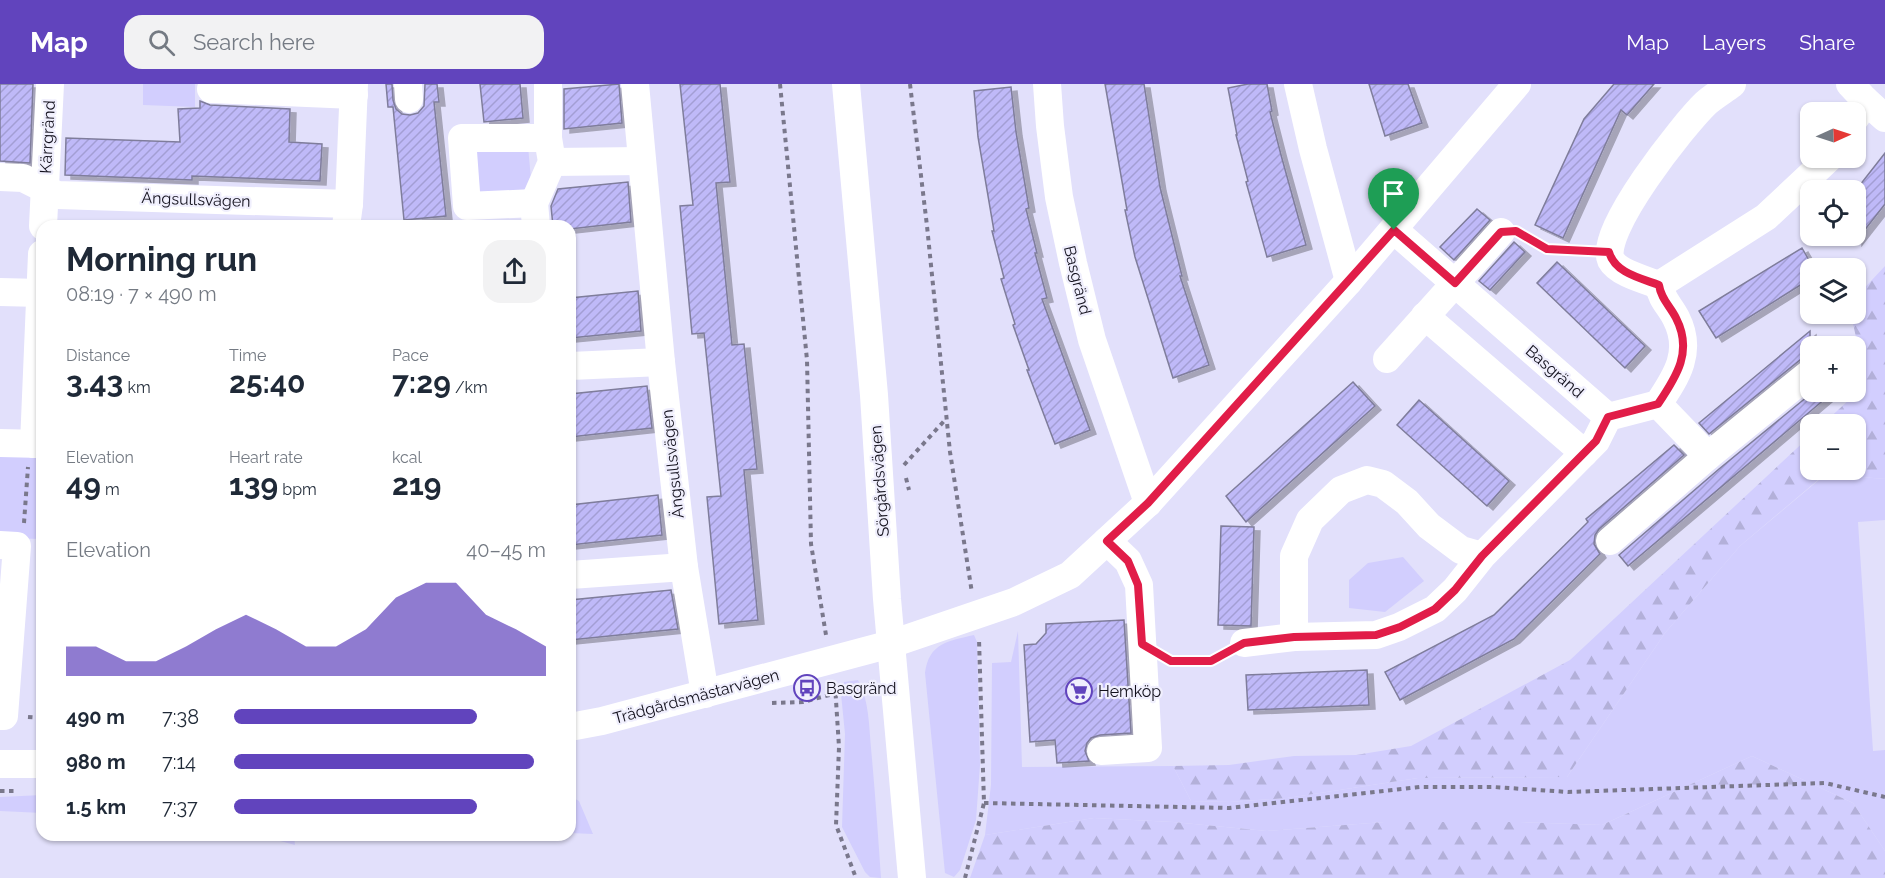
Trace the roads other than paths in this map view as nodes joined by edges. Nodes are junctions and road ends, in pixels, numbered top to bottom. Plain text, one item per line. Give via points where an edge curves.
1 (50, 84) edge
2 (548, 84) edge
3 (636, 84) edge
4 (846, 84) edge
5 (1047, 84) edge
6 (1298, 84) edge
7 (1517, 84) edge
8 (1732, 84) edge
9 (210, 89) dead end
10 (354, 90) edge
11 (550, 150) junction
12 (642, 161) junction
13 (1818, 168) edge
14 (0, 177) edge
15 (44, 190) junction
16 (347, 215) edge
17 (535, 215) edge
18 (43, 220) edge
19 (1394, 230) junction
20 (1501, 232) road end
21 (1348, 281) junction
22 (1455, 283) junction
23 (1659, 285) junction
24 (0, 292) edge
25 (36, 293) edge
26 (1425, 316) junction
27 (1387, 359) dead end
28 (661, 362) junction
29 (576, 366) edge
30 (1800, 381) edge
31 (1658, 404) junction
32 (1608, 417) junction
33 (0, 443) edge
34 (36, 444) edge
35 (1584, 453) junction
36 (1708, 456) junction
37 (1148, 503) junction
38 (1107, 541) junction
39 (1611, 541) dead end
40 (8, 546) edge
41 (1482, 556) junction
42 (684, 567) junction
43 (576, 575) edge
44 (1294, 637) junction
45 (1244, 643) road end
46 (891, 644) junction
47 (705, 694) junction
48 (0, 716) edge
49 (576, 726) edge
50 (1101, 751) dead end
51 (0, 764) edge
52 (36, 765) edge
53 (912, 878) edge

1 - 15 street, Kärrgränd
2 - 11 street
3 - 12 street, Ängsullsvägen
4 - 46 street, Sörgårdsvägen
5 - 37 street, Basgränd via 1059,197 1073,263 1092,340
6 - 21 street
7 - 19 street
8 - 23 street via 1707,102 1660,158 1610,241 1612,262 1629,274
9 - 10 street
10 - 16 street, Ängsullsvägen
11 - 12 street
11 - 17 street
11 - 17 street via 462,138 467,206
12 - 28 street, Ängsullsvägen
13 - 23 street via 1766,216
14 - 15 street, Kärrgränd via 23,178
15 - 16 street, Ängsullsvägen via 57,195
15 - 18 street, Kärrgränd
19 - 21 street
19 - 22 street, Basgränd
20 - 22 street
21 - 37 street
22 - 26 street
22 - 32 street, Basgränd
23 - 31 street via 1685,341 1681,365
24 - 25 street
26 - 27 street
26 - 35 street
28 - 29 street
28 - 42 street, Ängsullsvägen
30 - 36 street
31 - 32 street
31 - 36 street
32 - 35 street via 1596,441
33 - 34 street
35 - 41 street
36 - 39 street
37 - 38 street
38 - 46 street via 1070,575 1014,602
38 - 50 street via 1128,561 1138,585 1148,748
40 - 48 street via 4,716
41 - 44 street via 1435,609 1400,627 1376,635
41 - 44 street via 1461,550 1383,484 1367,480 1341,490 1310,520 1294,556
42 - 43 street
42 - 47 street, Ängsullsvägen
44 - 45 street
46 - 47 street, Trädgårdsmästarvägen
46 - 53 street, Sörgårdsvägen
47 - 49 street, Trädgårdsmästarvägen
51 - 52 street

